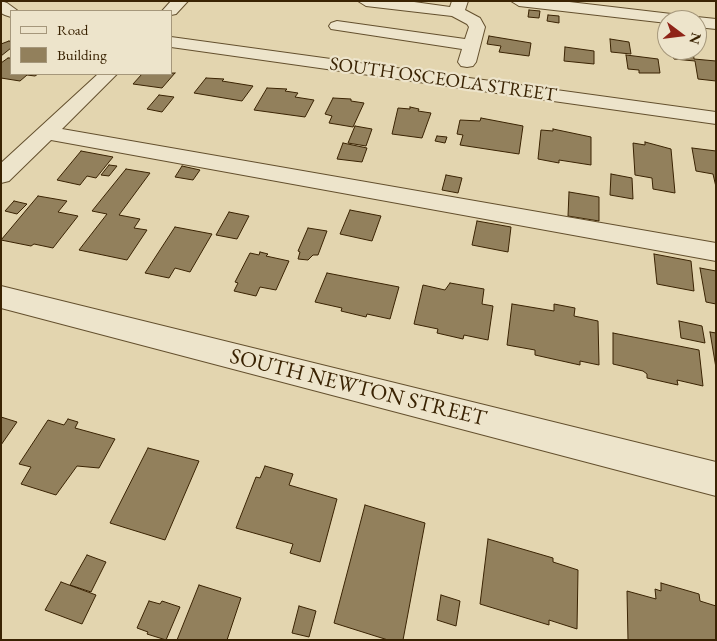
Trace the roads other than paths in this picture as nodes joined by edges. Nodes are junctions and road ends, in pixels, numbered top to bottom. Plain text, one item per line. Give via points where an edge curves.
1 (180, 1) edge
2 (366, 1) edge
3 (519, 1) edge
4 (458, 7) edge
5 (171, 10) edge
6 (347, 10) dead end
7 (657, 17) edge
8 (172, 42) edge
9 (326, 44) junction
10 (472, 45) junction
11 (107, 75) edge
12 (462, 82) junction
13 (716, 118) edge
14 (48, 133) junction
15 (1, 176) edge
16 (716, 252) edge
17 (1, 296) edge
18 (716, 479) edge

1 - 5 street
2 - 4 street
3 - 7 street
4 - 10 street via 474,20 477,27
6 - 9 street
8 - 9 street, SOUTH OSCEOLA STREET
9 - 10 street
9 - 12 street, SOUTH OSCEOLA STREET
10 - 12 street
11 - 14 street
12 - 13 street, SOUTH OSCEOLA STREET
14 - 15 street
14 - 16 street
17 - 18 street, SOUTH NEWTON STREET

